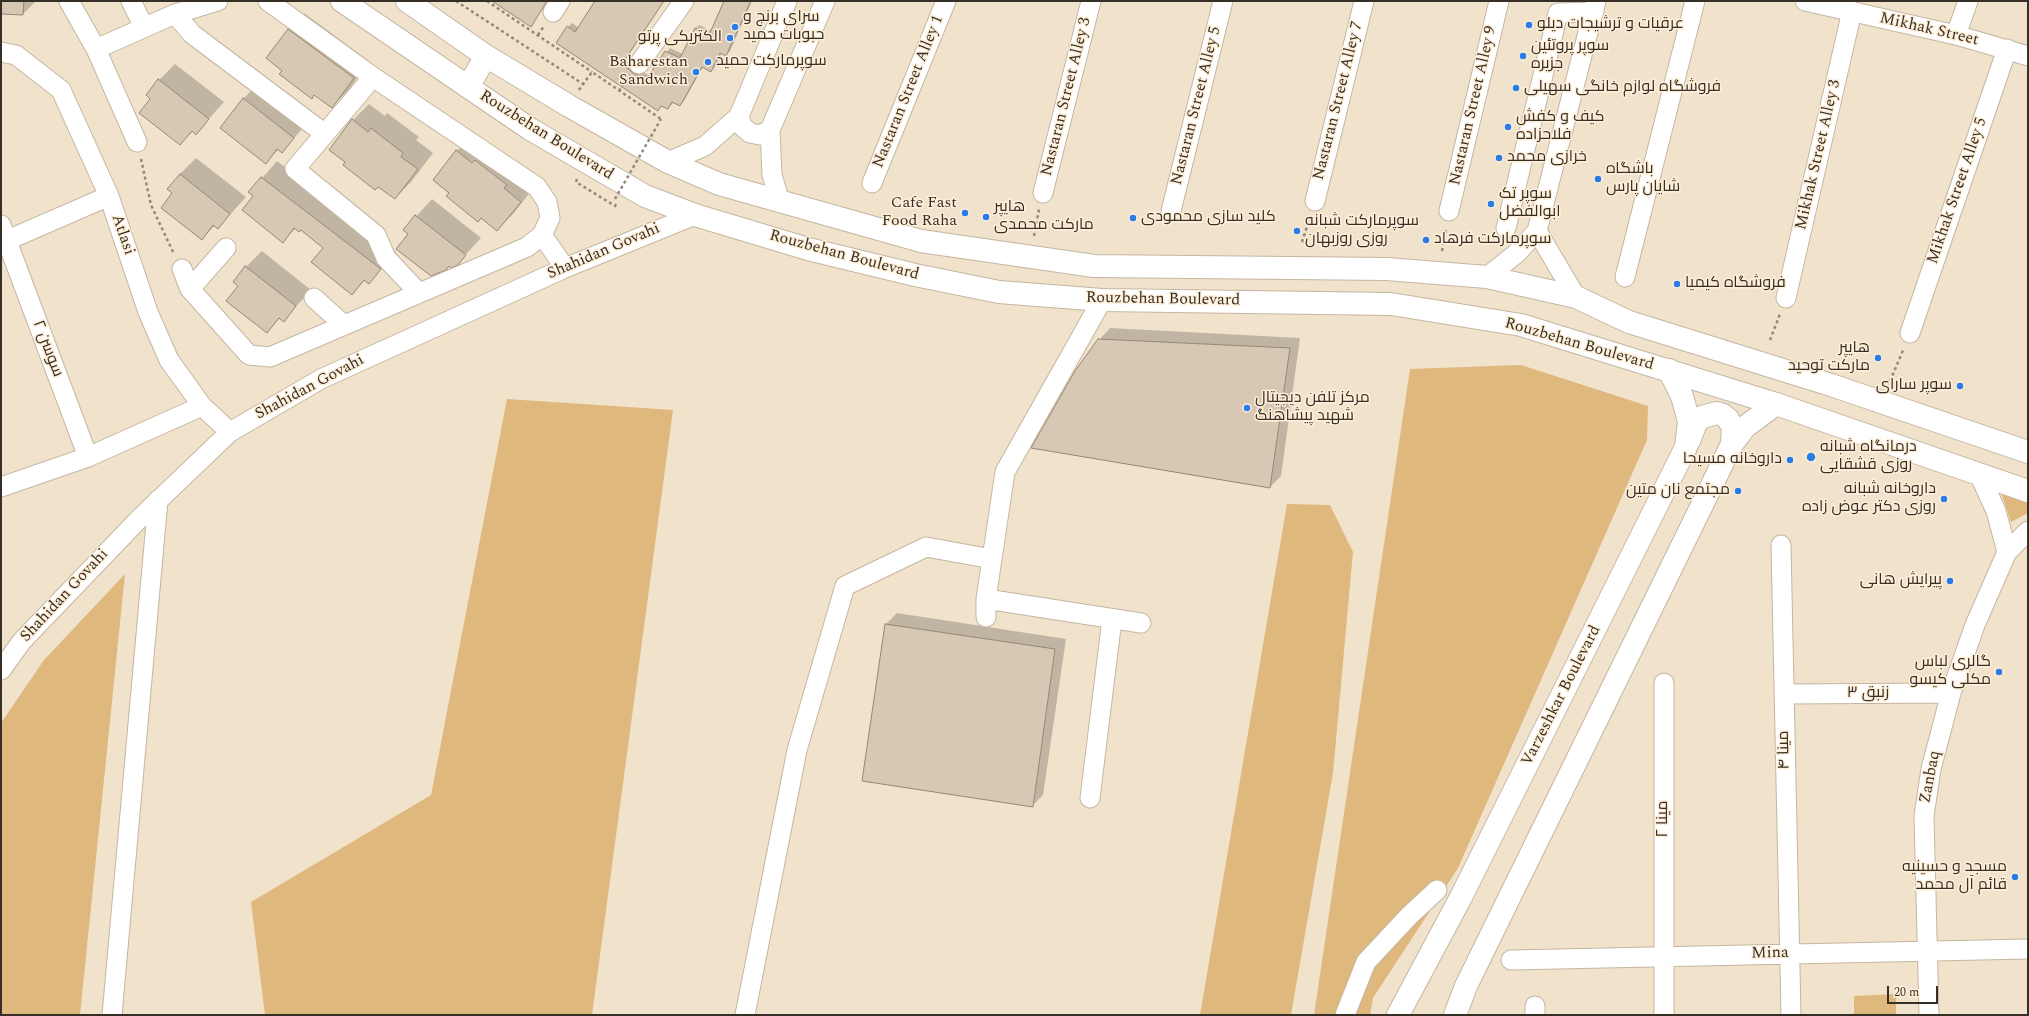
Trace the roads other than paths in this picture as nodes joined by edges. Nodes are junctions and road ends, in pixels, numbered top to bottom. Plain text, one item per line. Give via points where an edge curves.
1 (69, 1) edge
2 (131, 1) edge
3 (218, 1) edge
4 (268, 1) edge
5 (342, 1) edge
6 (407, 1) edge
7 (684, 1) edge
8 (787, 1) edge
9 (825, 1) edge
10 (946, 1) edge
11 (1091, 1) edge
12 (1223, 1) edge
13 (1364, 1) edge
14 (1498, 1) edge
15 (1695, 1) edge
16 (1805, 1) edge
17 (1968, 1) edge
18 (1595, 6) edge
19 (1841, 7) edge
20 (175, 14) junction
21 (144, 28) junction
22 (1956, 35) junction
23 (96, 49) junction
24 (2007, 49) junction
25 (1, 52) edge
26 (486, 56) junction
27 (2028, 56) edge
28 (639, 64) dead end
29 (373, 77) junction
30 (468, 87) junction
31 (739, 116) junction
32 (770, 130) junction
33 (325, 134) junction
34 (137, 142) road end
35 (668, 162) junction
36 (872, 183) dead end
37 (1043, 193) road end
38 (108, 196) junction
39 (1315, 201) road end
40 (780, 202) junction
41 (1171, 211) dead end
42 (1449, 211) road end
43 (695, 215) junction
44 (1506, 228) dead end
45 (1537, 231) junction
46 (542, 235) junction
47 (3, 236) edge
48 (226, 248) dead end
49 (565, 268) junction
50 (182, 269) road end
51 (1487, 277) junction
52 (1625, 278) dead end
53 (190, 289) junction
54 (419, 293) junction
55 (1576, 297) junction
56 (314, 298) dead end
57 (1786, 298) road end
58 (1102, 300) junction
59 (344, 325) junction
60 (1910, 333) road end
61 (1669, 370) junction
62 (1776, 404) junction
63 (202, 406) junction
64 (230, 432) junction
65 (1732, 444) junction
66 (1686, 447) junction
67 (2028, 452) edge
68 (88, 457) junction
69 (1979, 474) junction
70 (1, 487) edge
71 (2028, 491) edge
72 (158, 500) junction
73 (2028, 531) edge
74 (1781, 545) dead end
75 (2007, 552) junction
76 (992, 559) junction
77 (1112, 619) junction
78 (1140, 623) dead end
79 (1, 670) edge
80 (1664, 683) dead end
81 (1951, 693) junction
82 (1784, 694) junction
83 (1090, 798) dead end
84 (1436, 890) dead end
85 (2028, 949) edge
86 (1928, 951) junction
87 (1789, 954) junction
88 (1664, 956) junction
89 (1511, 960) dead end
90 (112, 1015) edge
91 (745, 1015) edge
92 (1345, 1015) edge
93 (1398, 1015) edge
94 (1456, 1015) edge
95 (1664, 1015) edge
96 (1791, 1015) edge
97 (1929, 1015) edge

1 - 23 street
2 - 21 street
3 - 20 street
4 - 29 street
5 - 30 main road, Rouzbehan Boulevard
6 - 26 main road, Rouzbehan Boulevard
7 - 28 street
8 - 31 street
9 - 32 street
10 - 36 street, Nastaran Street Alley 1
11 - 37 street, Nastaran Street Alley 3
12 - 41 street, Nastaran Street Alley 5
13 - 39 street, Nastaran Street Alley 7
14 - 42 street, Nastaran Street Alley 9
15 - 52 street
16 - 19 street, Mikhak Street
17 - 22 street
18 - 44 street via 1558,13
18 - 45 street
19 - 22 street, Mikhak Street
19 - 57 street, Mikhak Street Alley 3
20 - 21 street
20 - 33 street via 192,34
21 - 23 street
22 - 24 street, Mikhak Street
23 - 34 street
24 - 27 street, Mikhak Street
24 - 60 street, Mikhak Street Alley 5
25 - 38 street, Atlasi via 16,55 61,90
26 - 30 main road
26 - 35 main road, Rouzbehan Boulevard
29 - 33 street
29 - 46 street via 537,187 547,202 550,218
30 - 43 main road, Rouzbehan Boulevard via 530,129 629,187
31 - 32 street via 742,126 750,133 760,135
31 - 35 street via 705,146
32 - 40 street via 772,175
33 - 54 street via 295,170 376,234 386,258
35 - 40 main road, Rouzbehan Boulevard via 719,184
38 - 47 street
38 - 63 street, Atlasi via 148,312 169,360
40 - 51 main road, Rouzbehan Boulevard via 921,241 1094,266 1387,269
43 - 49 street, Shahidan Govahi
43 - 58 main road, Rouzbehan Boulevard via 808,249 914,275 999,292
45 - 51 street via 1517,253
45 - 55 street
46 - 49 street
46 - 54 street via 527,247
47 - 68 street, سوسن ۲
48 - 53 street
49 - 64 street, Shahidan Govahi via 321,379
50 - 53 street
51 - 55 main road, Rouzbehan Boulevard
53 - 59 street via 249,355 270,357
54 - 59 street
55 - 67 main road, Rouzbehan Boulevard via 1629,322 1824,383
56 - 59 street
58 - 61 main road, Rouzbehan Boulevard via 1391,304 1521,325
58 - 76 street via 1005,472
61 - 62 main road, Rouzbehan Boulevard
61 - 66 main road, Varzeshkar Boulevard via 1682,396 1689,422
62 - 65 main road via 1745,427
62 - 69 main road, Rouzbehan Boulevard
63 - 64 street, Atlasi
63 - 68 street
64 - 72 street, Shahidan Govahi
65 - 66 main road via 1733,428 1728,419 1717,413 1702,417 1696,423
65 - 94 main road via 1466,986
66 - 93 main road, Varzeshkar Boulevard
68 - 70 street
69 - 71 main road, Rouzbehan Boulevard
69 - 75 street via 1996,511
72 - 79 street, Shahidan Govahi via 22,641
72 - 90 street
73 - 75 street, Zanbaq
74 - 82 street, مینا ۴
75 - 81 street, Zanbaq via 1975,624
76 - 77 street via 986,608
76 - 91 street via 926,548 845,586 797,750
77 - 78 street
77 - 83 street
80 - 88 street, مینا ۲
81 - 82 street, زنبق ۳
81 - 86 street, Zanbaq via 1931,769 1924,816
82 - 87 street, مینا ۴
84 - 92 street via 1366,962
85 - 86 street, Mina
86 - 87 street, Mina
86 - 97 street, Zanbaq
87 - 88 street, Mina
87 - 96 street, مینا ۴
88 - 89 street, Mina
88 - 95 street, مینا ۲

